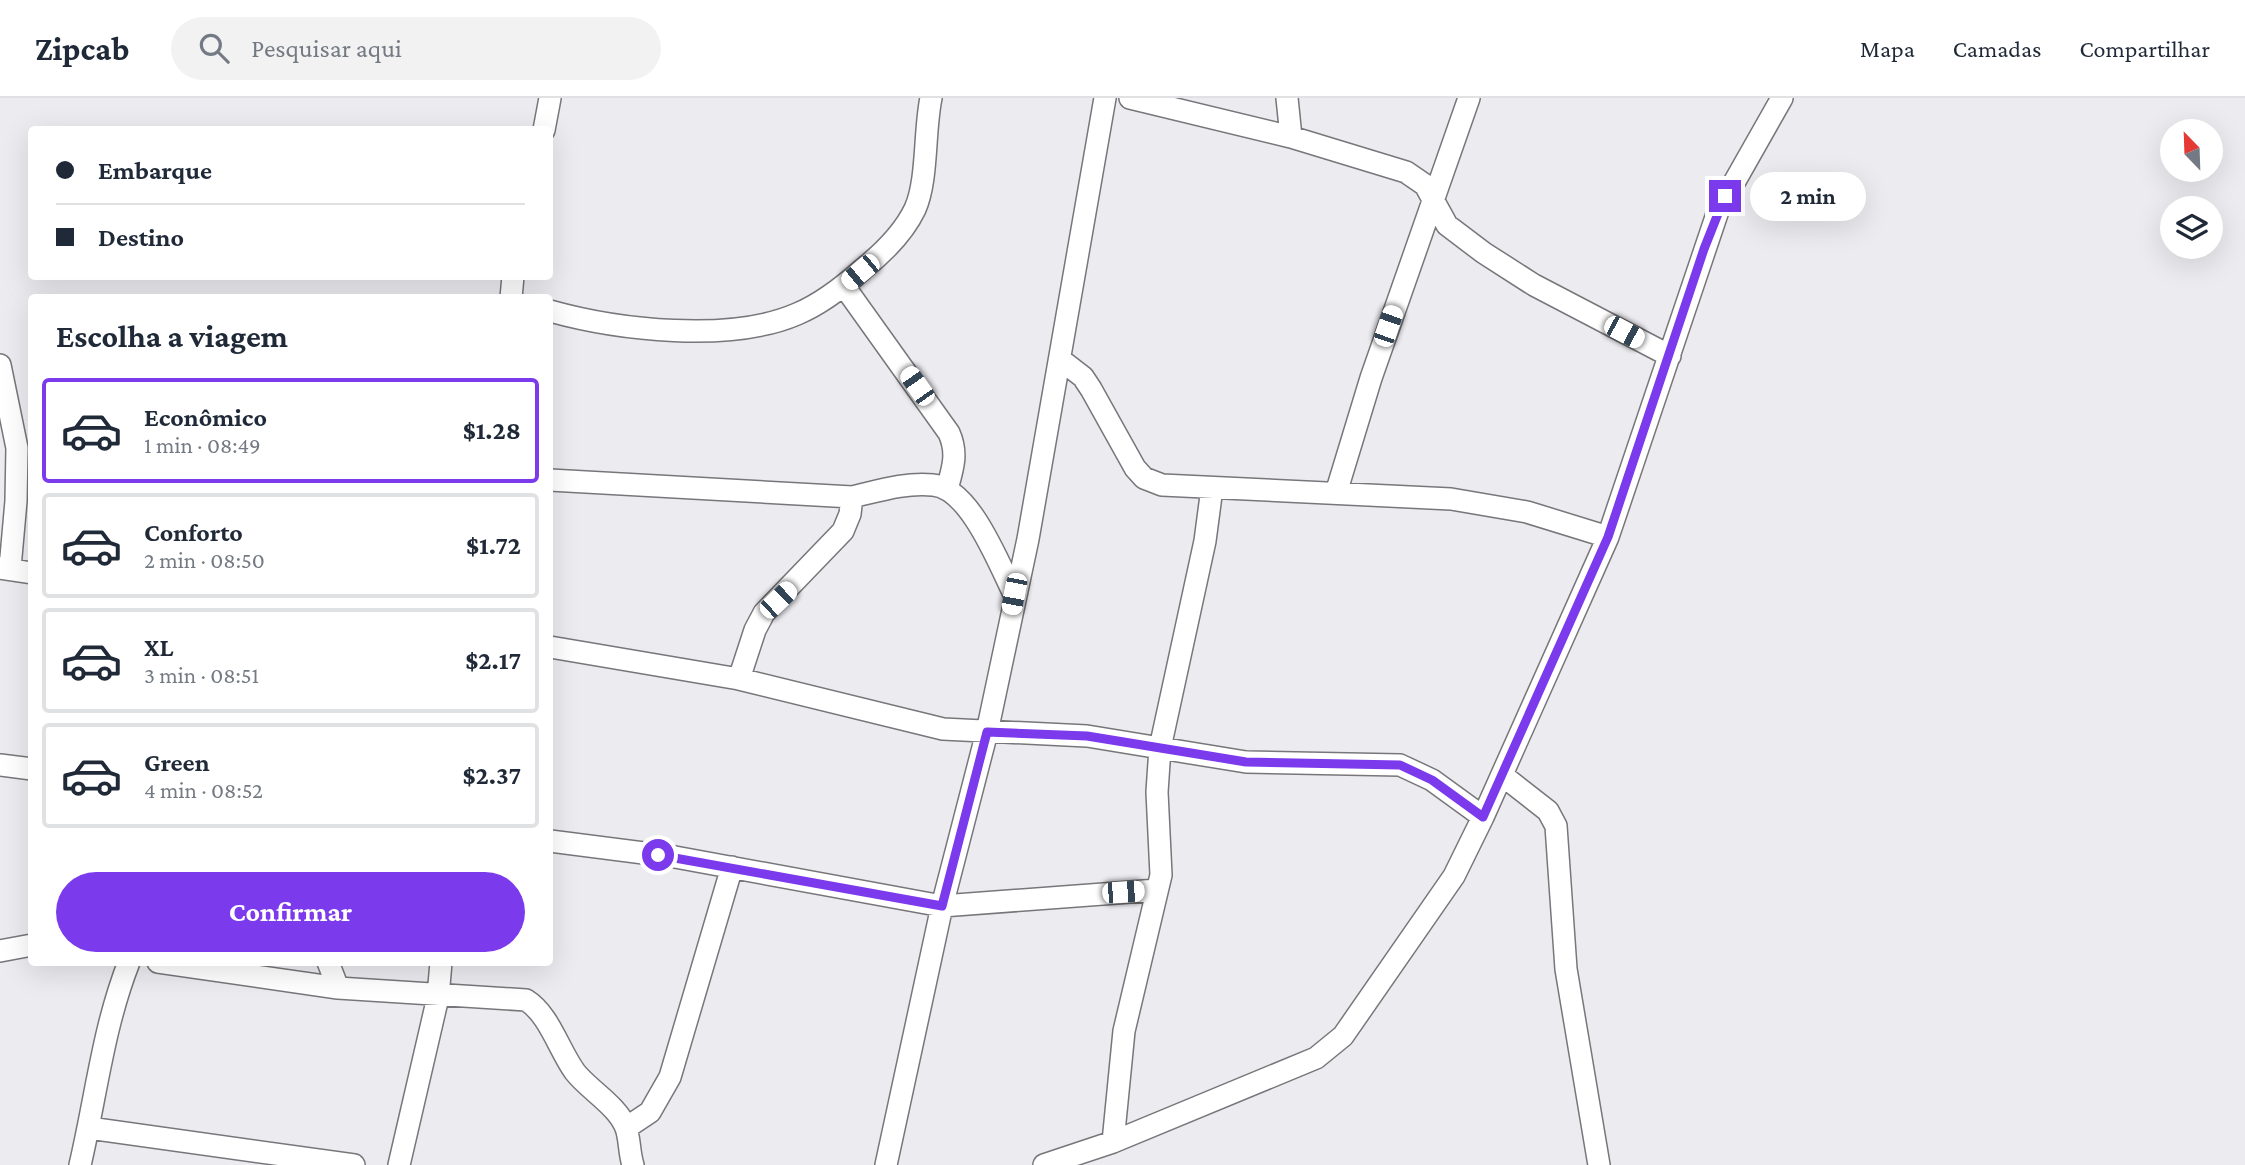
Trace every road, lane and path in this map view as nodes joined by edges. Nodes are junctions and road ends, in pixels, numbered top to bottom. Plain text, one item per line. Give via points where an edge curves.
1 (550, 98) edge
2 (931, 98) edge
3 (1105, 98) edge
4 (1130, 98) edge
5 (1287, 98) edge
6 (1469, 98) edge
7 (1782, 98) edge
8 (545, 126) edge
9 (1291, 137) junction
10 (1432, 197) junction
11 (844, 286) junction
12 (553, 312) edge
13 (1670, 356) junction
14 (1061, 360) junction
15 (0, 365) edge
16 (553, 480) edge
17 (1212, 488) junction
18 (947, 489) junction
19 (1336, 493) junction
20 (852, 497) junction
21 (1608, 537) junction
22 (5, 568) edge
23 (28, 571) edge
24 (1014, 594) junction
25 (553, 648) edge
26 (739, 679) junction
27 (987, 732) junction
28 (1160, 748) junction
29 (0, 765) edge
30 (28, 768) edge
31 (1502, 775) junction
32 (1483, 817) junction
33 (553, 841) edge
34 (732, 867) junction
35 (1157, 890) junction
36 (942, 906) junction
37 (28, 947) edge
38 (0, 951) edge
39 (128, 966) edge
40 (187, 966) edge
41 (330, 966) edge
42 (442, 966) edge
43 (338, 988) junction
44 (438, 997) junction
45 (89, 1128) junction
46 (626, 1128) junction
47 (1113, 1142) junction
48 (80, 1165) edge
49 (354, 1165) edge
50 (399, 1165) edge
51 (633, 1165) edge
52 (886, 1165) edge
53 (1044, 1165) edge
54 (1599, 1165) edge

1 - 8 street
2 - 11 street via 916,207 876,259
3 - 14 street
4 - 9 street
5 - 9 street
6 - 10 street
7 - 13 street via 1718,211
9 - 10 street via 1406,172 1425,185
10 - 13 street via 1447,225 1485,253 1534,285
10 - 19 street
11 - 12 street via 797,314 754,325 639,329
11 - 18 street via 949,433 955,460
13 - 21 street
14 - 17 street via 1091,388 1144,478 1162,485
14 - 24 street
15 - 22 street via 17,448 16,501
16 - 20 street
17 - 19 street
17 - 28 street via 1205,541
18 - 20 street via 899,487
18 - 24 street via 981,529
19 - 21 street via 1484,504
20 - 26 street via 843,531 764,613
21 - 31 street
22 - 23 street
24 - 27 street
25 - 26 street
26 - 27 street via 930,727
27 - 28 street via 1087,736
27 - 36 street
28 - 32 street via 1246,762 1400,765 1432,780
28 - 35 street via 1157,792 1162,859
29 - 30 street
31 - 32 street
31 - 54 street via 1548,811 1556,826 1566,969
32 - 47 street via 1454,876 1343,1036 1316,1058
33 - 34 street
34 - 36 street
34 - 46 street via 670,1077 650,1112
35 - 36 street
35 - 47 street via 1124,1031
36 - 52 street
37 - 38 street
39 - 45 street via 103,1042
40 - 43 street
41 - 43 street
42 - 44 street
43 - 44 street
44 - 46 street via 533,1004 577,1074
44 - 50 street
45 - 48 street
45 - 49 street
46 - 51 street
47 - 53 street

